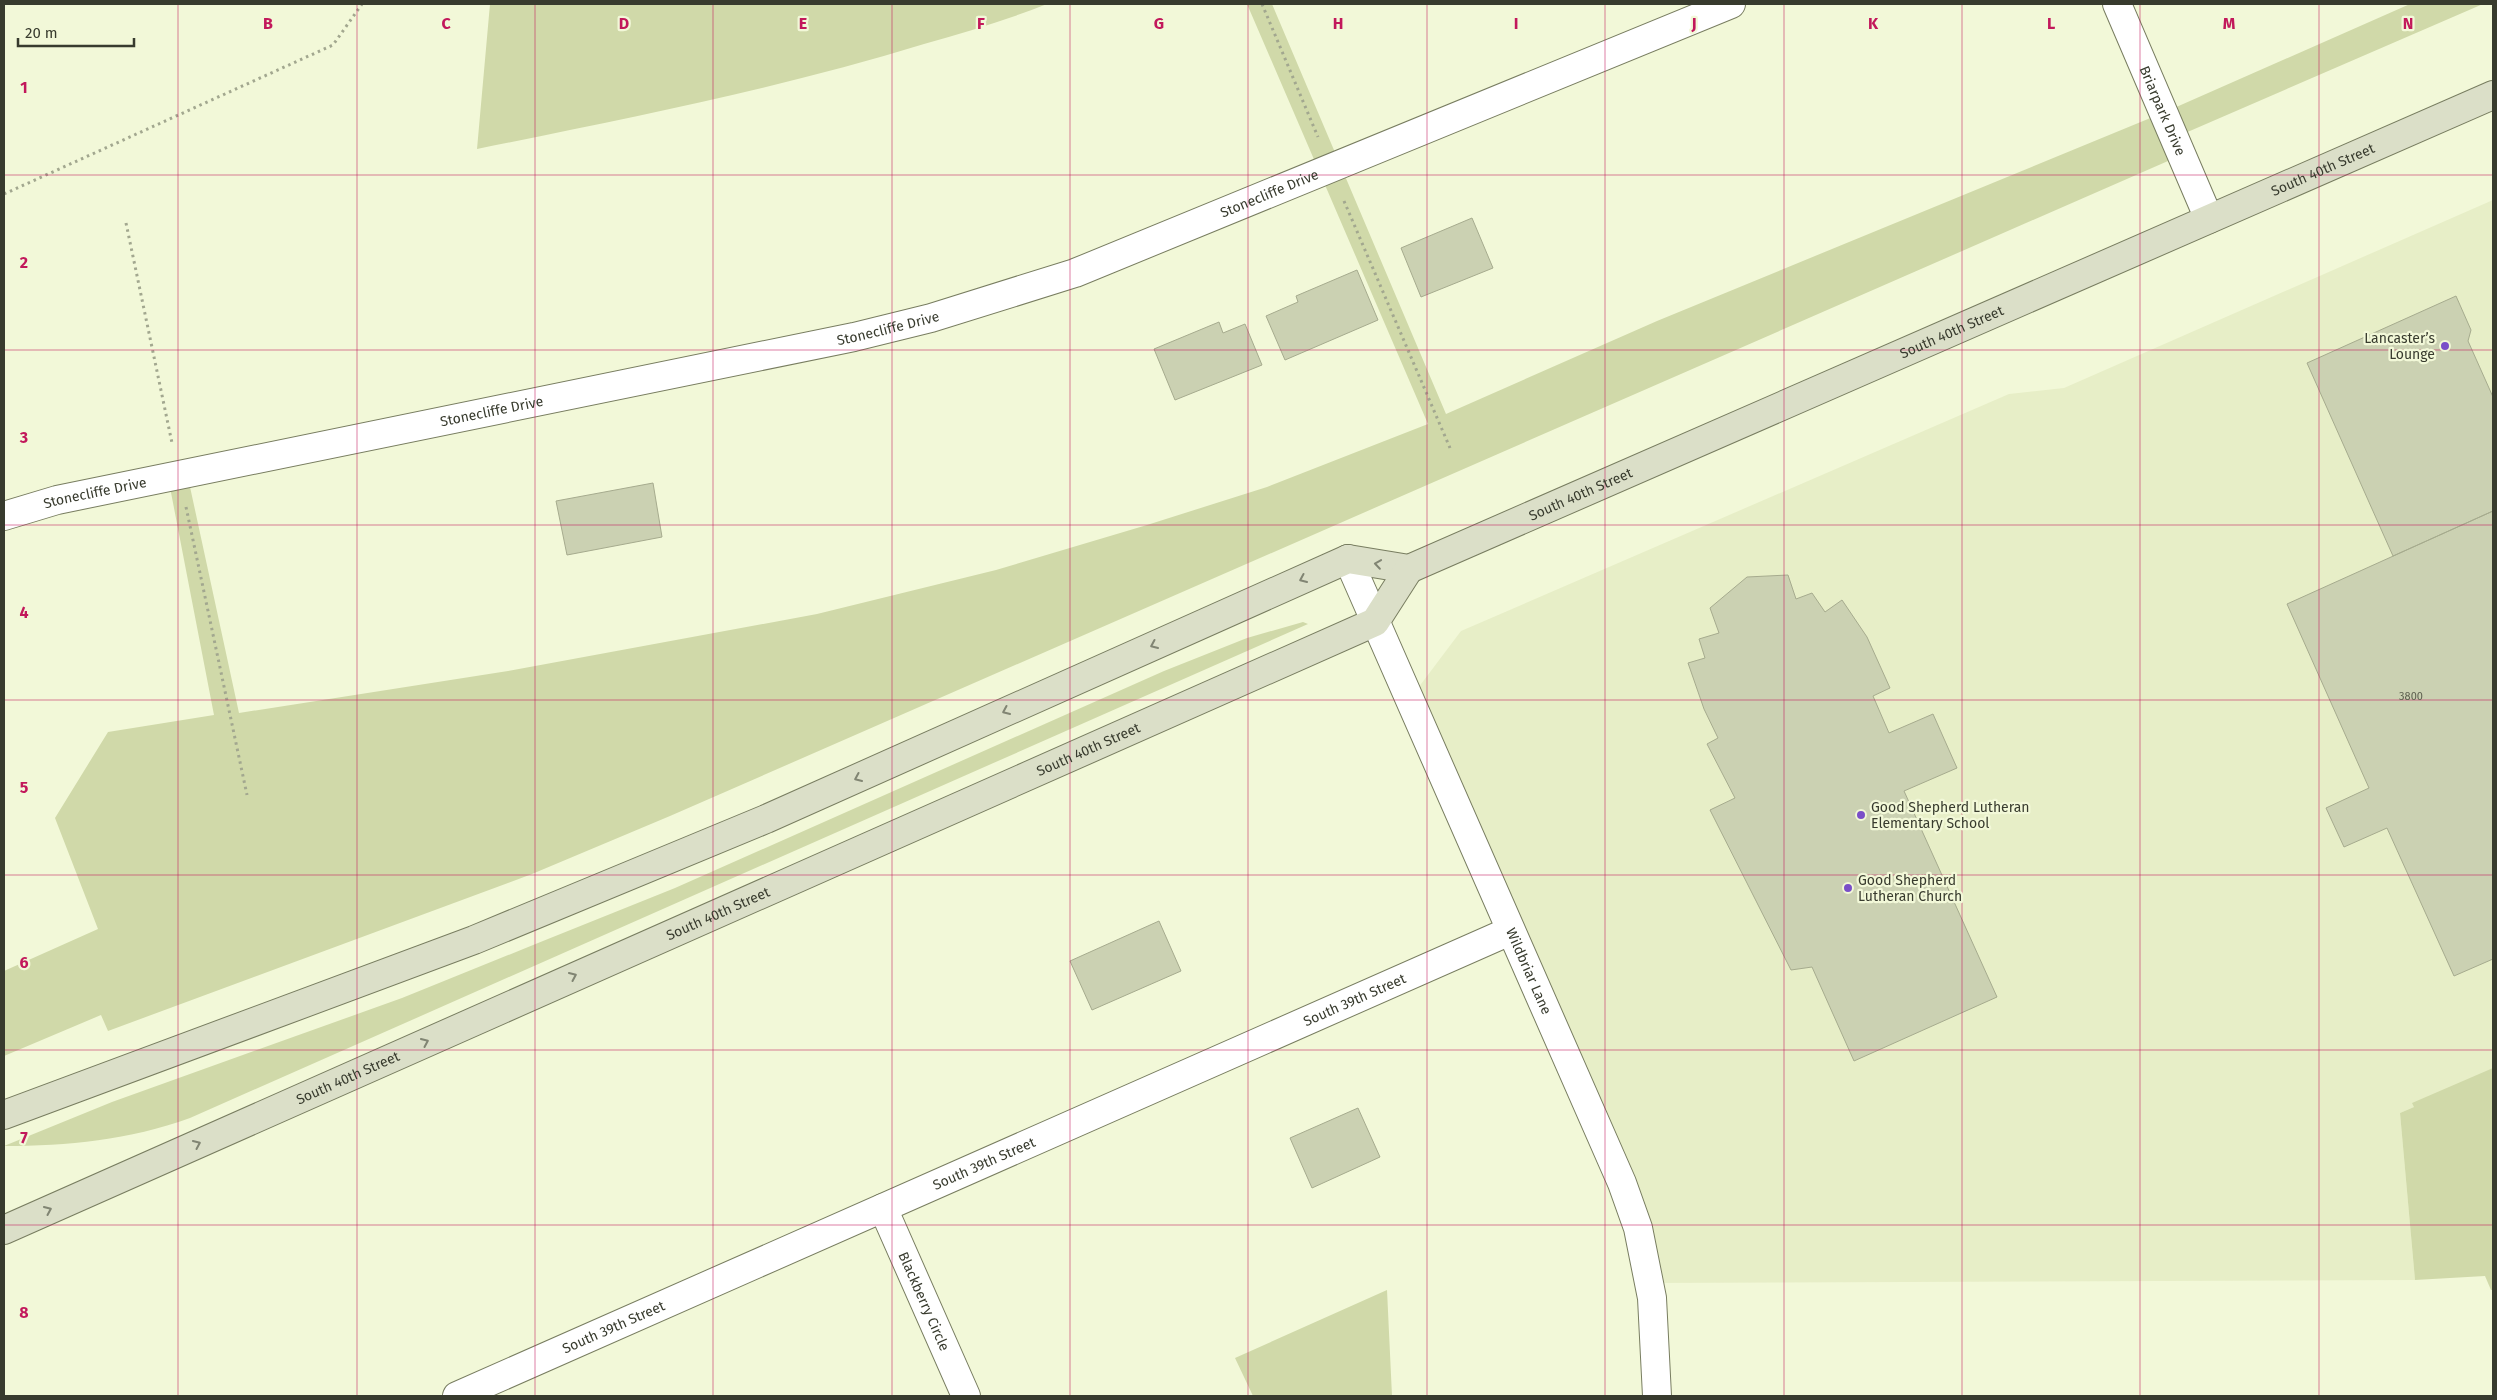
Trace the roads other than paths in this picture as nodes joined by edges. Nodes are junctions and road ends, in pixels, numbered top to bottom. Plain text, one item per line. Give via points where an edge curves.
1 (1731, 4) edge
2 (2118, 4) edge
3 (2493, 95) edge
4 (2209, 218) junction
5 (4, 516) edge
6 (1348, 560) junction
7 (1409, 569) junction
8 (1375, 622) junction
9 (1510, 930) junction
10 (4, 1115) edge
11 (883, 1208) junction
12 (4, 1230) edge
13 (457, 1396) edge
14 (966, 1396) edge
15 (1657, 1396) edge

1 - 5 street, Stonecliffe Drive via 1075,273 931,318 854,337 57,500
2 - 4 street, Briarpark Drive
3 - 4 main road, South 40th Street
4 - 7 main road, South 40th Street
7 -> 6 main road
6 - 8 street, Wildbriar Lane
6 -> 10 main road via 766,819 474,940
7 - 8 main road
8 - 9 street, Wildbriar Lane
12 -> 8 main road, South 40th Street
9 - 11 street, South 39th Street
9 - 15 street, Wildbriar Lane via 1622,1183 1638,1228 1652,1298
11 - 13 street, South 39th Street
11 - 14 street, Blackberry Circle

